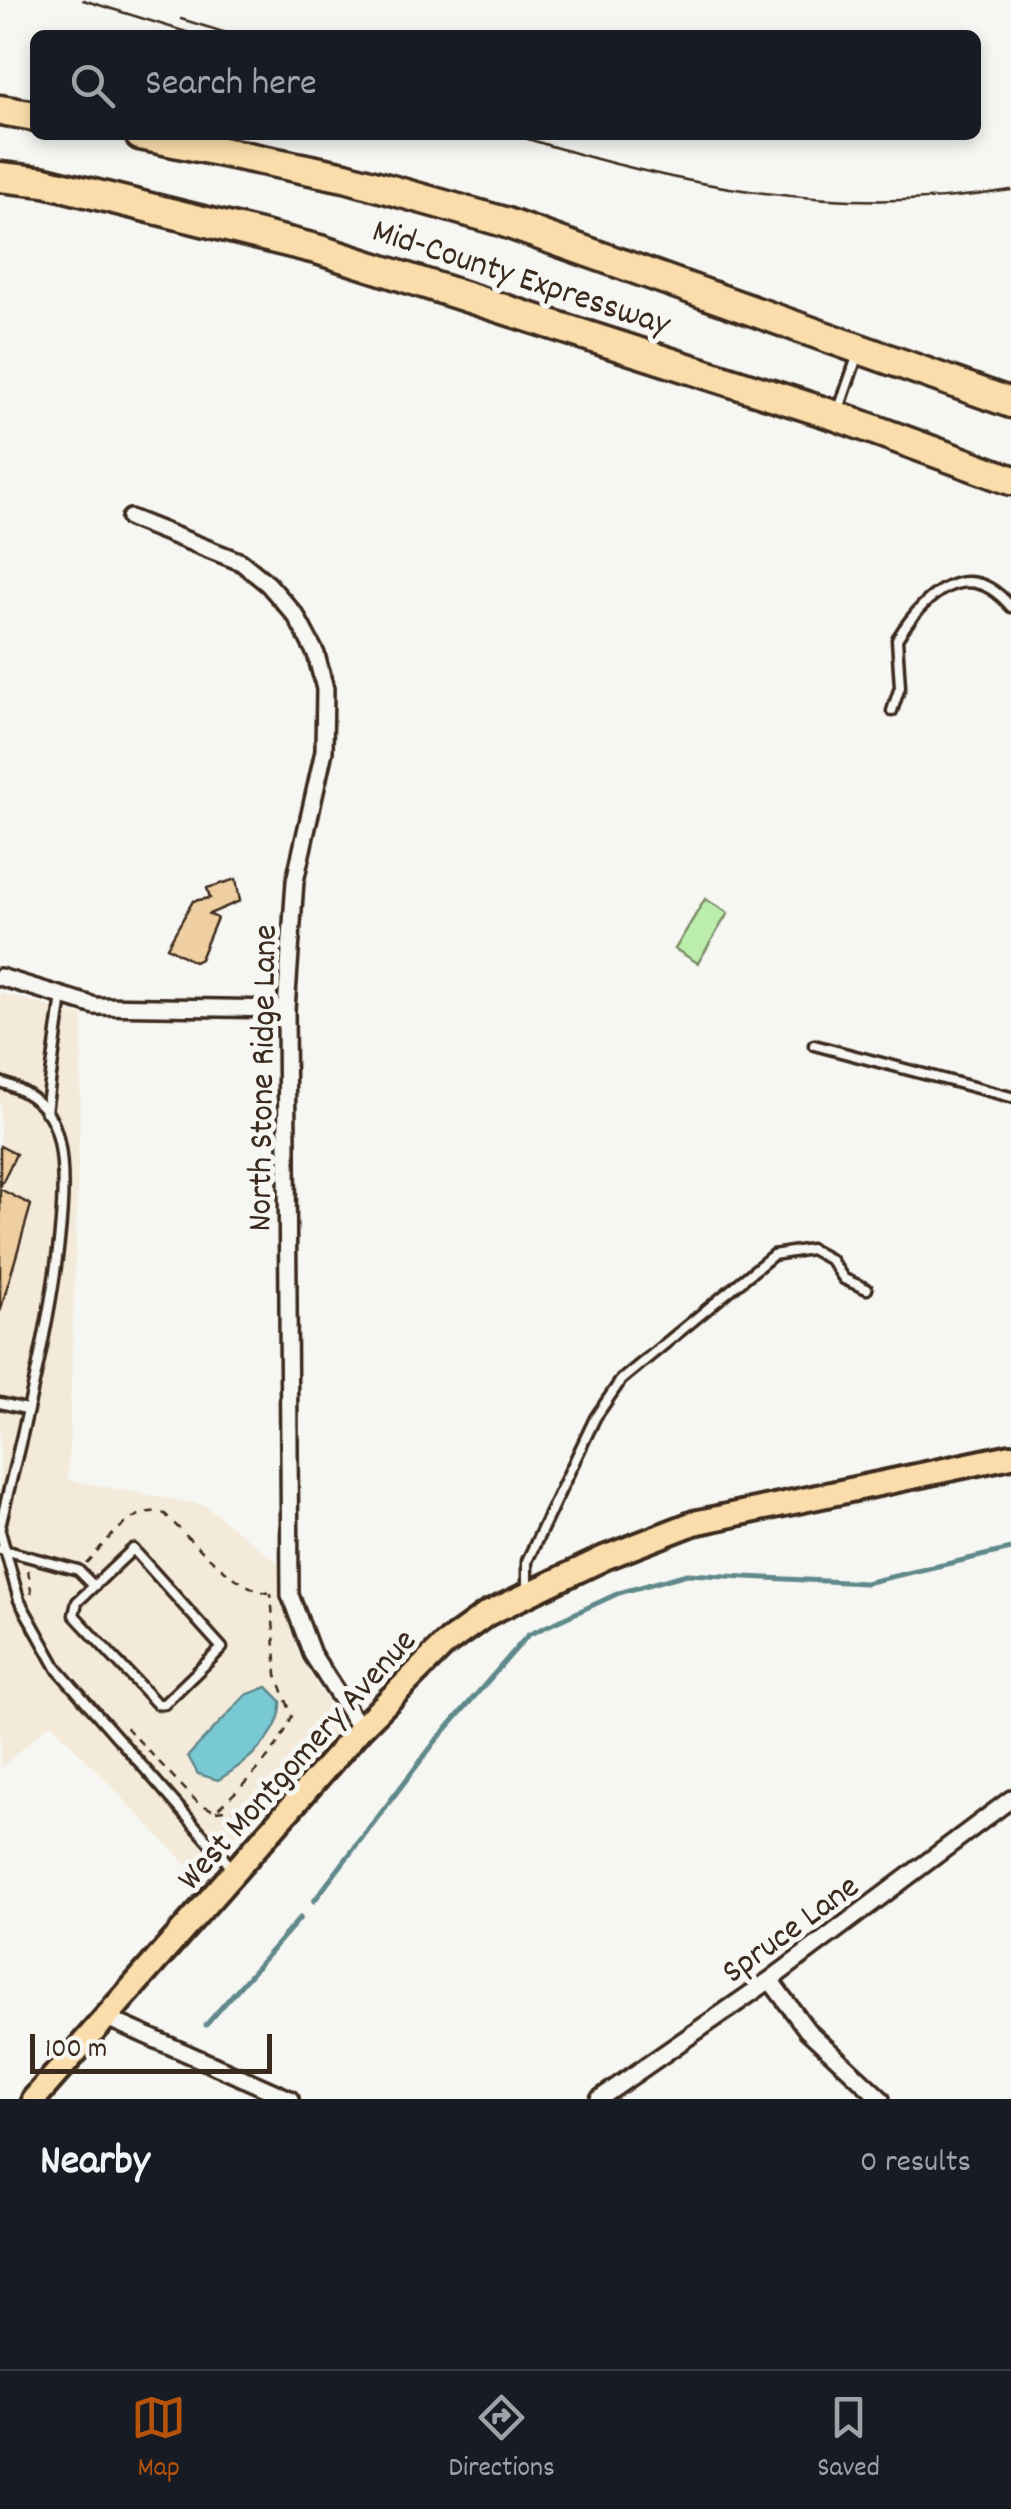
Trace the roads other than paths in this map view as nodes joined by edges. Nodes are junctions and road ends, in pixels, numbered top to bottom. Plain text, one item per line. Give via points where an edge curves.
1 (0, 110) edge
2 (30, 115) edge
3 (164, 140) edge
4 (0, 177) edge
5 (860, 350) junction
6 (1011, 403) edge
7 (836, 416) junction
8 (1011, 480) edge
9 (130, 518) dead end
10 (1011, 607) edge
11 (892, 710) dead end
12 (0, 978) edge
13 (62, 996) junction
14 (286, 1009) junction
15 (814, 1045) dead end
16 (0, 1082) edge
17 (1011, 1098) edge
18 (46, 1112) junction
19 (868, 1289) dead end
20 (0, 1403) edge
21 (26, 1409) junction
22 (1011, 1456) edge
23 (0, 1529) edge
24 (3, 1550) edge
25 (94, 1586) junction
26 (527, 1594) junction
27 (360, 1729) junction
28 (1011, 1799) edge
29 (236, 1872) junction
30 (770, 1980) junction
31 (109, 2019) junction
32 (34, 2099) edge
33 (290, 2099) edge
34 (599, 2099) edge
35 (881, 2099) edge

1 - 2 highway
3 - 5 highway, Mid-County Expressway via 345,177 501,221
4 - 7 highway, Mid-County Expressway via 45,182 320,250
5 - 6 highway, Mid-County Expressway
5 - 7 lane
7 - 8 highway, Mid-County Expressway
9 - 14 street, North Stone Ridge Lane via 241,562 296,616 316,654 325,689 325,736 295,881
10 - 11 lane via 996,588 976,580 953,584 930,599 897,640 900,687
12 - 13 street
13 - 14 street via 95,1006
13 - 18 lane
14 - 27 street, North Stone Ridge Lane via 290,1591 312,1654
15 - 17 lane
16 - 18 lane via 20,1088
18 - 21 lane via 59,1148 62,1248
19 - 26 lane via 844,1279 831,1260 811,1249 773,1255 621,1380 595,1418 527,1561
20 - 21 lane
21 - 23 lane
22 - 26 main road, West Montgomery Avenue via 694,1522
23 - 24 lane
24 - 25 lane via 78,1570
24 - 29 lane via 19,1600 58,1670
25 - 25 lane via 74,1615 156,1704 164,1704 222,1648 133,1550
26 - 27 main road, West Montgomery Avenue via 444,1644
27 - 29 main road, West Montgomery Avenue
28 - 30 street, Spruce Lane
29 - 31 main road, West Montgomery Avenue
30 - 34 street, Spruce Lane
30 - 35 street via 807,2030
31 - 32 main road, West Montgomery Avenue
31 - 33 street

